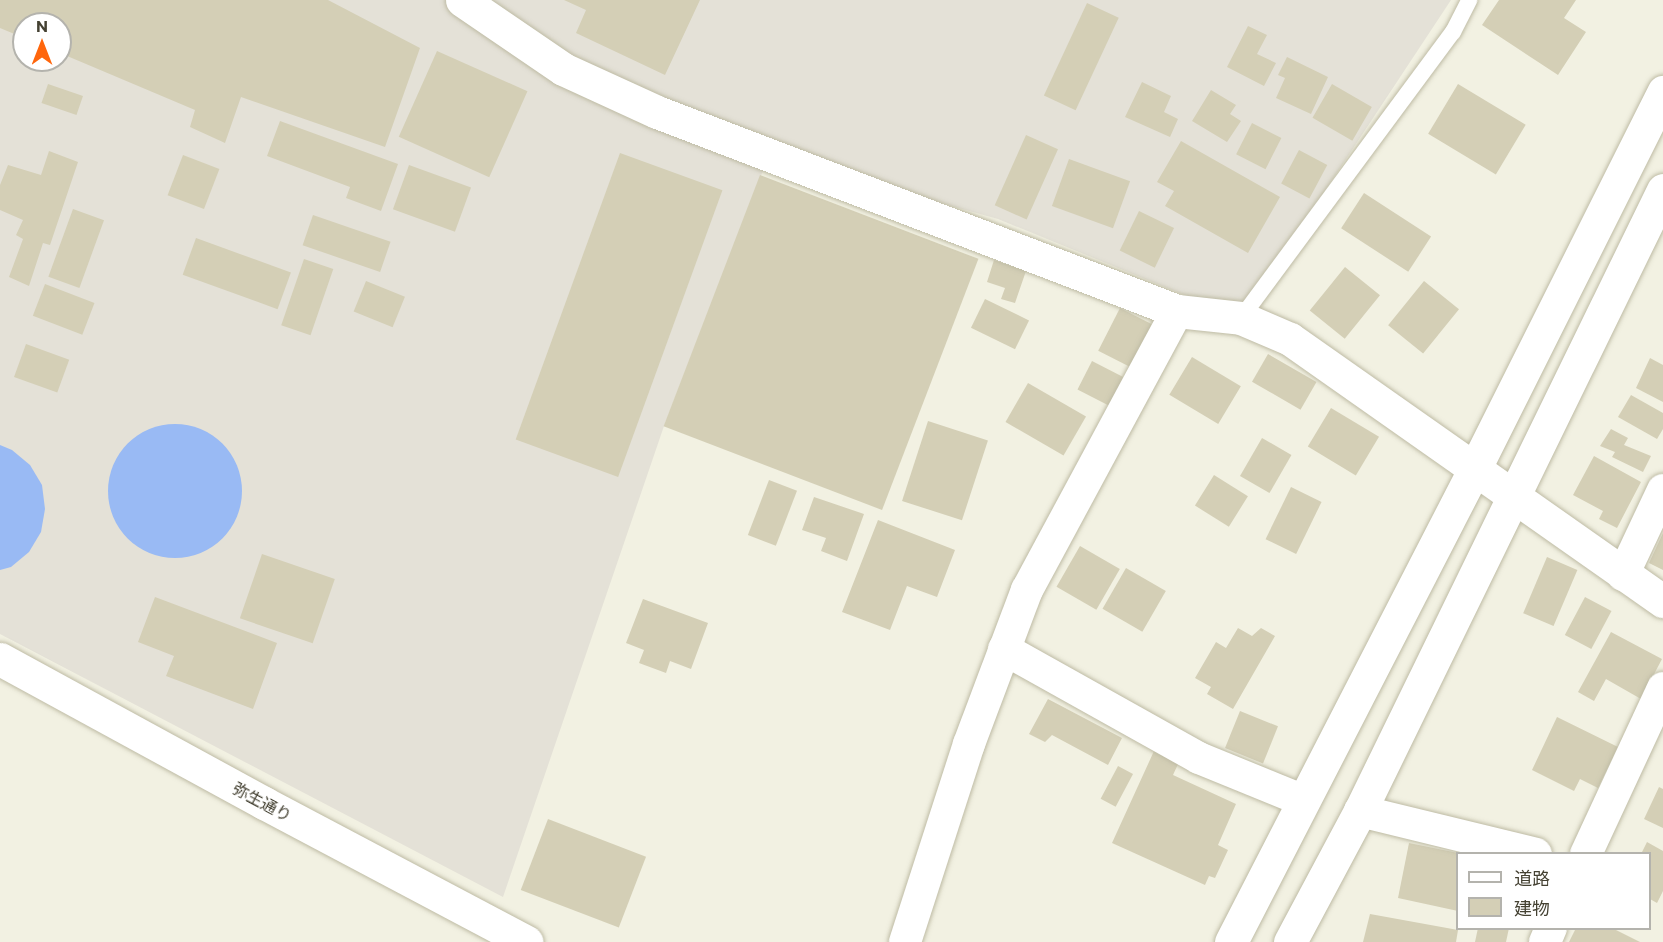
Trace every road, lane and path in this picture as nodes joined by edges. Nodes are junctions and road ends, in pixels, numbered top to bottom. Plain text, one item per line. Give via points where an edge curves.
1 (462, 0) edge
2 (1469, 0) edge
3 (1663, 92) edge
4 (1663, 190) edge
5 (1177, 311) junction
6 (1240, 318) junction
7 (1474, 470) junction
8 (1663, 490) edge
9 (1514, 498) junction
10 (1623, 575) junction
11 (1663, 601) edge
12 (1004, 649) junction
13 (0, 659) edge
14 (1663, 688) edge
15 (1302, 800) junction
16 (1360, 811) junction
17 (1528, 852) edge
18 (1587, 852) edge
19 (527, 942) edge
20 (905, 942) edge
21 (1231, 942) edge
22 (1290, 942) edge

1 - 5 street via 563,69 657,112
2 - 6 lane via 1446,40
3 - 7 street
4 - 9 street
5 - 6 street
5 - 12 street via 1040,563
6 - 7 street via 1290,339
7 - 9 street
7 - 15 street
8 - 10 street
9 - 10 street
9 - 16 street
10 - 11 street
12 - 15 street via 1199,758
12 - 20 street
13 - 19 street, 弥生通り
14 - 18 street
15 - 21 street
16 - 17 street
16 - 22 street

